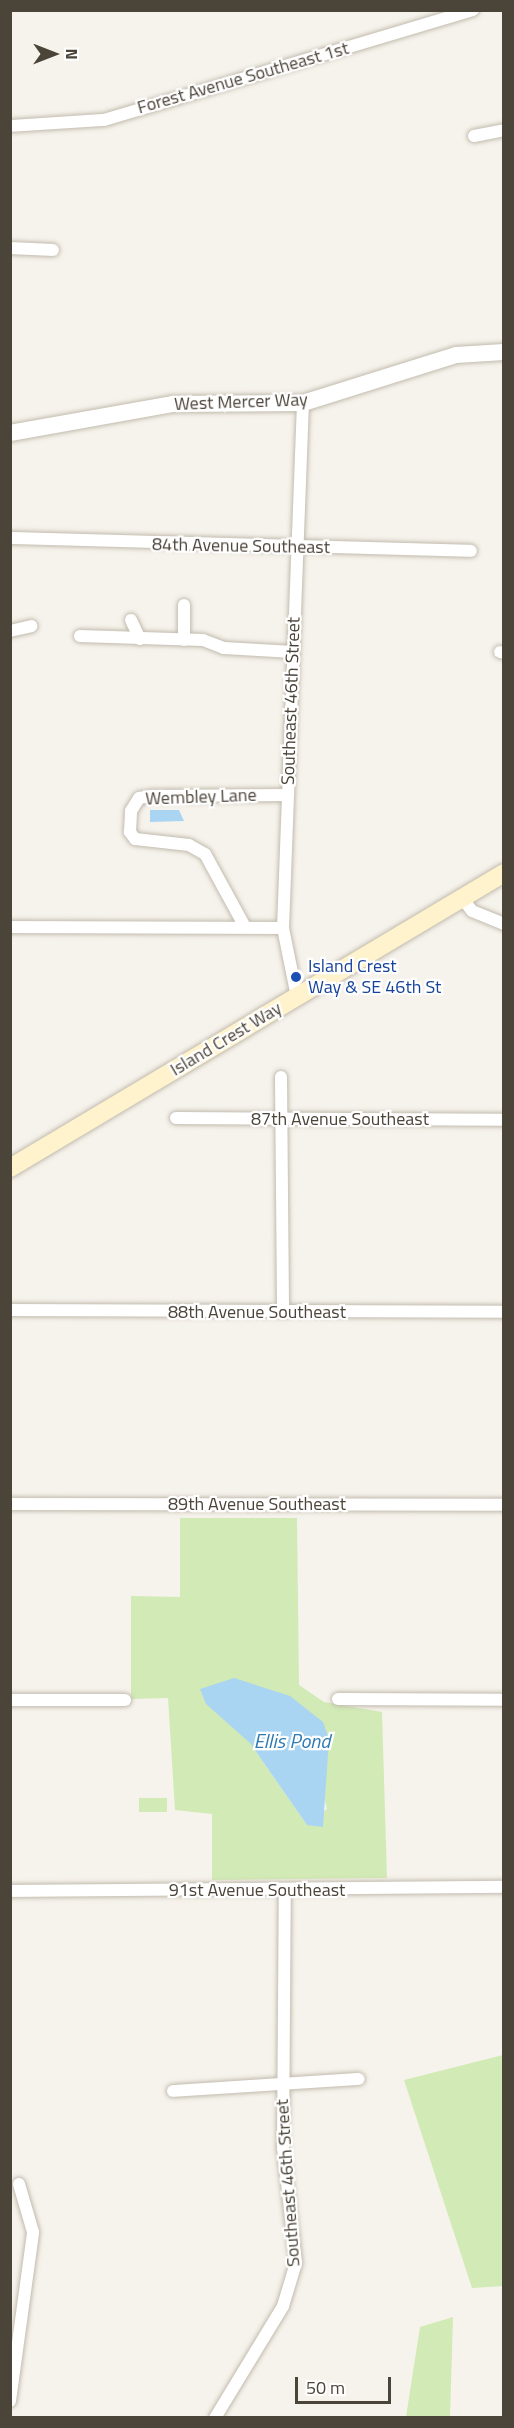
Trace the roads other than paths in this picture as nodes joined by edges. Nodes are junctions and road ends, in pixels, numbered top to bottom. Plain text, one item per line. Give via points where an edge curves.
1 (473, 10) edge
2 (10, 126) edge
3 (504, 130) edge
4 (474, 136) dead end
5 (10, 248) edge
6 (53, 250) dead end
7 (504, 352) edge
8 (303, 403) junction
9 (10, 433) edge
10 (10, 538) edge
11 (297, 547) junction
12 (471, 551) dead end
13 (184, 605) dead end
14 (130, 620) dead end
15 (31, 626) dead end
16 (10, 631) edge
17 (80, 636) dead end
18 (140, 639) junction
19 (184, 639) junction
20 (293, 652) junction
21 (287, 795) junction
22 (504, 873) edge
23 (462, 898) junction
24 (504, 924) edge
25 (10, 927) edge
26 (245, 927) junction
27 (283, 928) junction
28 (297, 997) junction
29 (281, 1077) dead end
30 (176, 1118) dead end
31 (282, 1119) junction
32 (504, 1120) edge
33 (10, 1168) edge
34 (10, 1310) edge
35 (284, 1312) junction
36 (504, 1312) edge
37 (10, 1504) edge
38 (504, 1505) edge
39 (338, 1699) dead end
40 (10, 1700) edge
41 (125, 1700) dead end
42 (504, 1700) edge
43 (504, 1887) edge
44 (10, 1891) edge
45 (285, 1891) junction
46 (359, 2079) dead end
47 (282, 2085) junction
48 (173, 2091) dead end
49 (19, 2184) dead end
50 (10, 2401) edge
51 (215, 2418) edge

1 - 2 street, Forest Avenue Southeast 1st via 104,120
3 - 4 street
5 - 6 street
7 - 8 street, West Mercer Way via 456,355
8 - 9 street, West Mercer Way via 173,404
8 - 11 street, Southeast 46th Street
10 - 11 street, 84th Avenue Southeast
11 - 12 street, 84th Avenue Southeast
11 - 20 street, Southeast 46th Street
13 - 19 street
14 - 18 street
15 - 16 street
17 - 18 street
18 - 19 street
19 - 20 street
20 - 21 street, Southeast 46th Street
21 - 26 street, Wembley Lane via 151,796 139,798 130,811 129,832 135,839 189,845 205,854
21 - 27 street, Southeast 46th Street
22 - 23 main road, Island Crest Way
23 - 24 street via 472,911
23 - 28 main road, Island Crest Way
25 - 26 street
26 - 27 street
27 - 28 street, Southeast 46th Street
28 - 33 main road, Island Crest Way
29 - 31 street
30 - 31 street, 87th Avenue Southeast
31 - 32 street, 87th Avenue Southeast
31 - 35 street
34 - 35 street, 88th Avenue Southeast
35 - 36 street, 88th Avenue Southeast
37 - 38 street, 89th Avenue Southeast
39 - 42 street
40 - 41 street
43 - 45 street, 91st Avenue Southeast
44 - 45 street, 91st Avenue Southeast
45 - 47 street, Southeast 46th Street
46 - 47 street
47 - 48 street
47 - 51 street, Southeast 46th Street via 296,2250 293,2282
49 - 50 street via 33,2232

